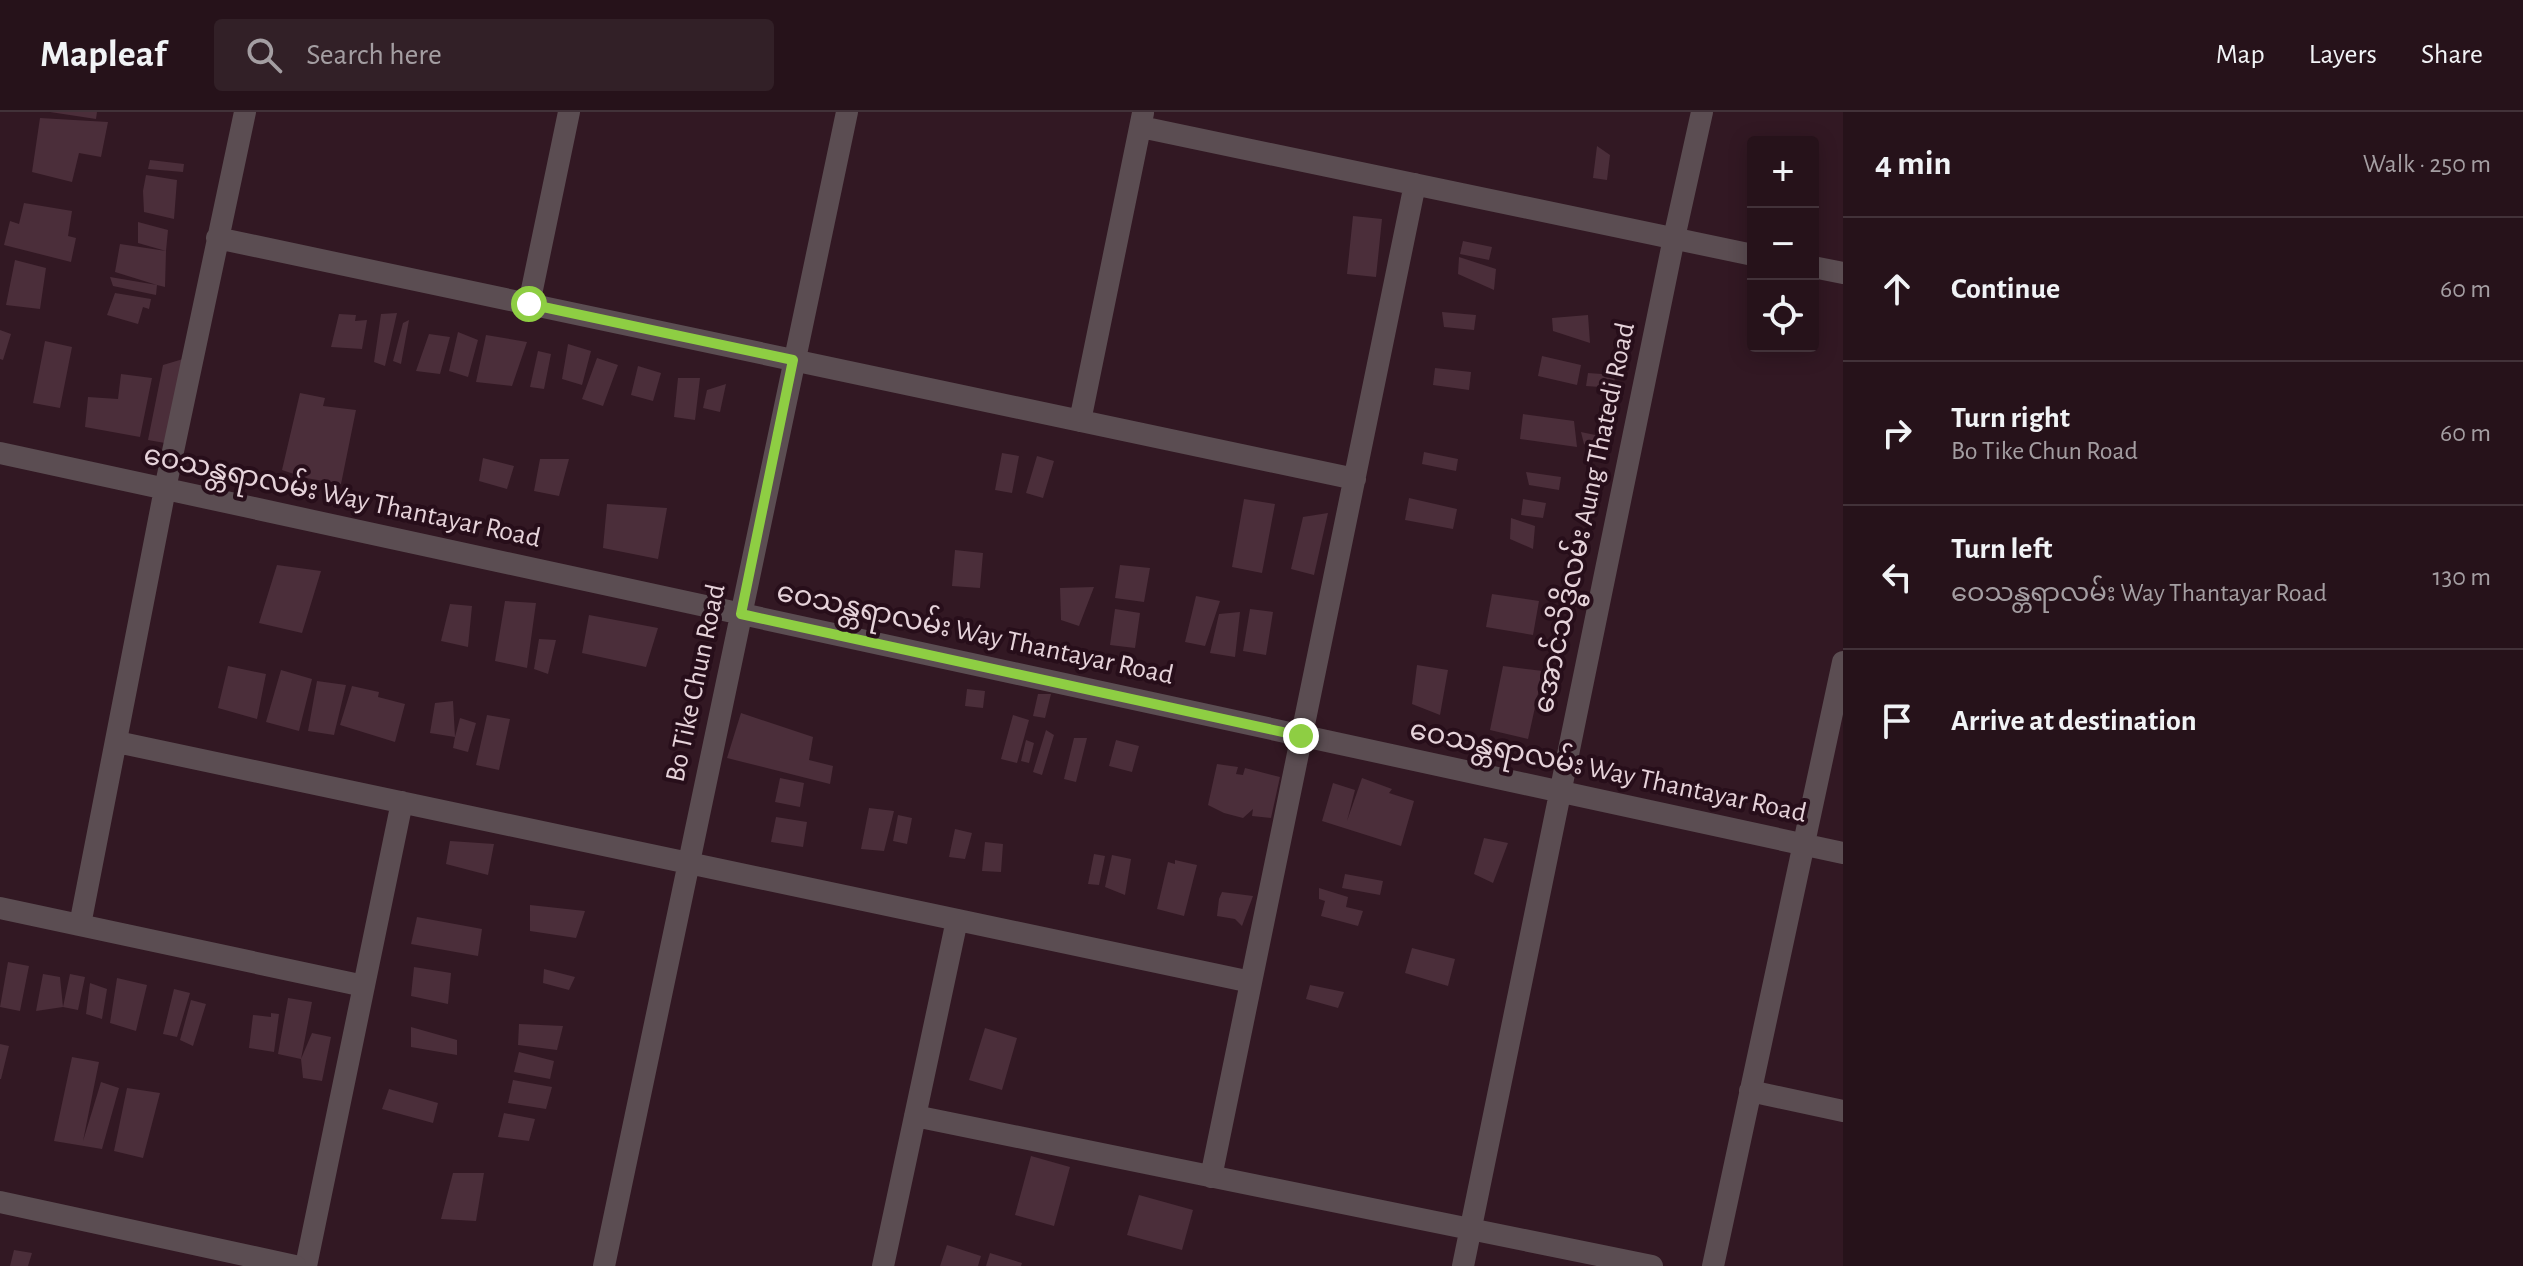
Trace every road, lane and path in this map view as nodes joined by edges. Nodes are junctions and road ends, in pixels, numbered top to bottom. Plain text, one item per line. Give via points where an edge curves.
1 (245, 112) edge
2 (569, 112) edge
3 (847, 112) edge
4 (1702, 112) edge
5 (1142, 119) edge
6 (1415, 184) junction
7 (217, 238) junction
8 (1674, 238) junction
9 (1747, 254) edge
10 (1819, 268) edge
11 (1843, 273) edge
12 (529, 304) junction
13 (793, 360) junction
14 (1080, 421) junction
15 (0, 453) edge
16 (1355, 479) junction
17 (165, 489) junction
18 (741, 614) junction
19 (1843, 662) edge
20 (1301, 736) junction
21 (117, 742) junction
22 (1560, 792) junction
23 (402, 802) junction
24 (1804, 845) junction
25 (1843, 853) edge
26 (690, 863) junction
27 (0, 908) edge
28 (957, 920) junction
29 (80, 925) junction
30 (1251, 982) junction
31 (364, 986) junction
32 (1750, 1091) junction
33 (1843, 1111) edge
34 (915, 1116) junction
35 (1211, 1177) junction
36 (0, 1202) edge
37 (1470, 1230) junction
38 (295, 1266) edge
39 (306, 1266) edge
40 (604, 1266) edge
41 (883, 1266) edge
42 (1463, 1266) edge
43 (1652, 1266) edge
44 (1713, 1266) edge

1 - 7 street
2 - 12 street
3 - 13 street, Bo Tike Chun Road
4 - 8 street, အောင်သိဒ္ဓိလမ်း Aung Thatedi Road
5 - 6 street
5 - 14 street
6 - 8 street
6 - 16 street
7 - 12 street
7 - 17 street
8 - 9 street
8 - 22 street, အောင်သိဒ္ဓိလမ်း Aung Thatedi Road
10 - 11 street
12 - 13 street
13 - 14 street
13 - 18 street, Bo Tike Chun Road
14 - 16 street
15 - 17 street, ဝေသန္တရာလမ်း Way Thantayar Road
16 - 20 street
17 - 18 street, ဝေသန္တရာလမ်း Way Thantayar Road
17 - 21 street
18 - 20 street, ဝေသန္တရာလမ်း Way Thantayar Road
18 - 26 street, Bo Tike Chun Road
19 - 24 street
20 - 22 street, ဝေသန္တရာလမ်း Way Thantayar Road
20 - 30 street
21 - 23 street
21 - 29 street
22 - 24 street, ဝေသန္တရာလမ်း Way Thantayar Road
22 - 37 street, အောင်သိဒ္ဓိလမ်း Aung Thatedi Road
23 - 26 street
23 - 31 street
24 - 25 street, ဝေသန္တရာလမ်း Way Thantayar Road
24 - 32 street
26 - 28 street
26 - 40 street, Bo Tike Chun Road
27 - 29 street
28 - 30 street
28 - 34 street
29 - 31 street
30 - 35 street
31 - 39 street
32 - 33 street
32 - 44 street
34 - 35 street
34 - 41 street
35 - 37 street
36 - 38 street
37 - 42 street, အောင်သိဒ္ဓိလမ်း Aung Thatedi Road
37 - 43 street

